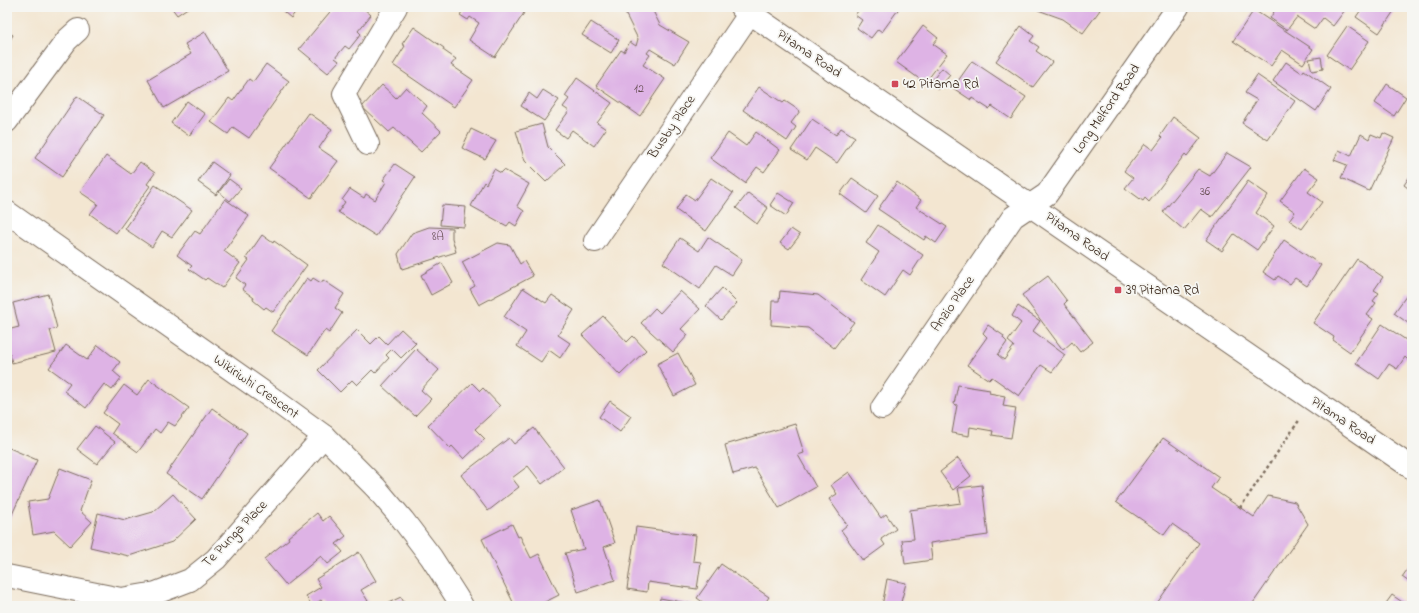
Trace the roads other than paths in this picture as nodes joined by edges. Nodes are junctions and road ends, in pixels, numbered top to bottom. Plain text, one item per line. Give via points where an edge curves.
1 (396, 7) edge
2 (1178, 7) edge
3 (745, 10) edge
4 (78, 30) dead end
5 (7, 121) edge
6 (368, 144) dead end
7 (1031, 206) junction
8 (7, 212) edge
9 (595, 241) dead end
10 (882, 408) dead end
11 (324, 436) junction
12 (1412, 468) edge
13 (7, 576) edge
14 (462, 606) edge

1 - 6 street via 344,94
2 - 7 street, Long Melford Road via 1048,194
3 - 7 street, Pitama Road
3 - 9 street, Busby Place
4 - 5 street via 67,40
7 - 10 street, Anzio Place via 1013,217
7 - 12 street, Pitama Road
8 - 11 street, Wikiriwhi Crescent
11 - 13 street, Te Punga Place via 216,559 190,580 156,593 121,599
11 - 14 street, Wikiriwhi Crescent via 376,488 402,520 431,557

